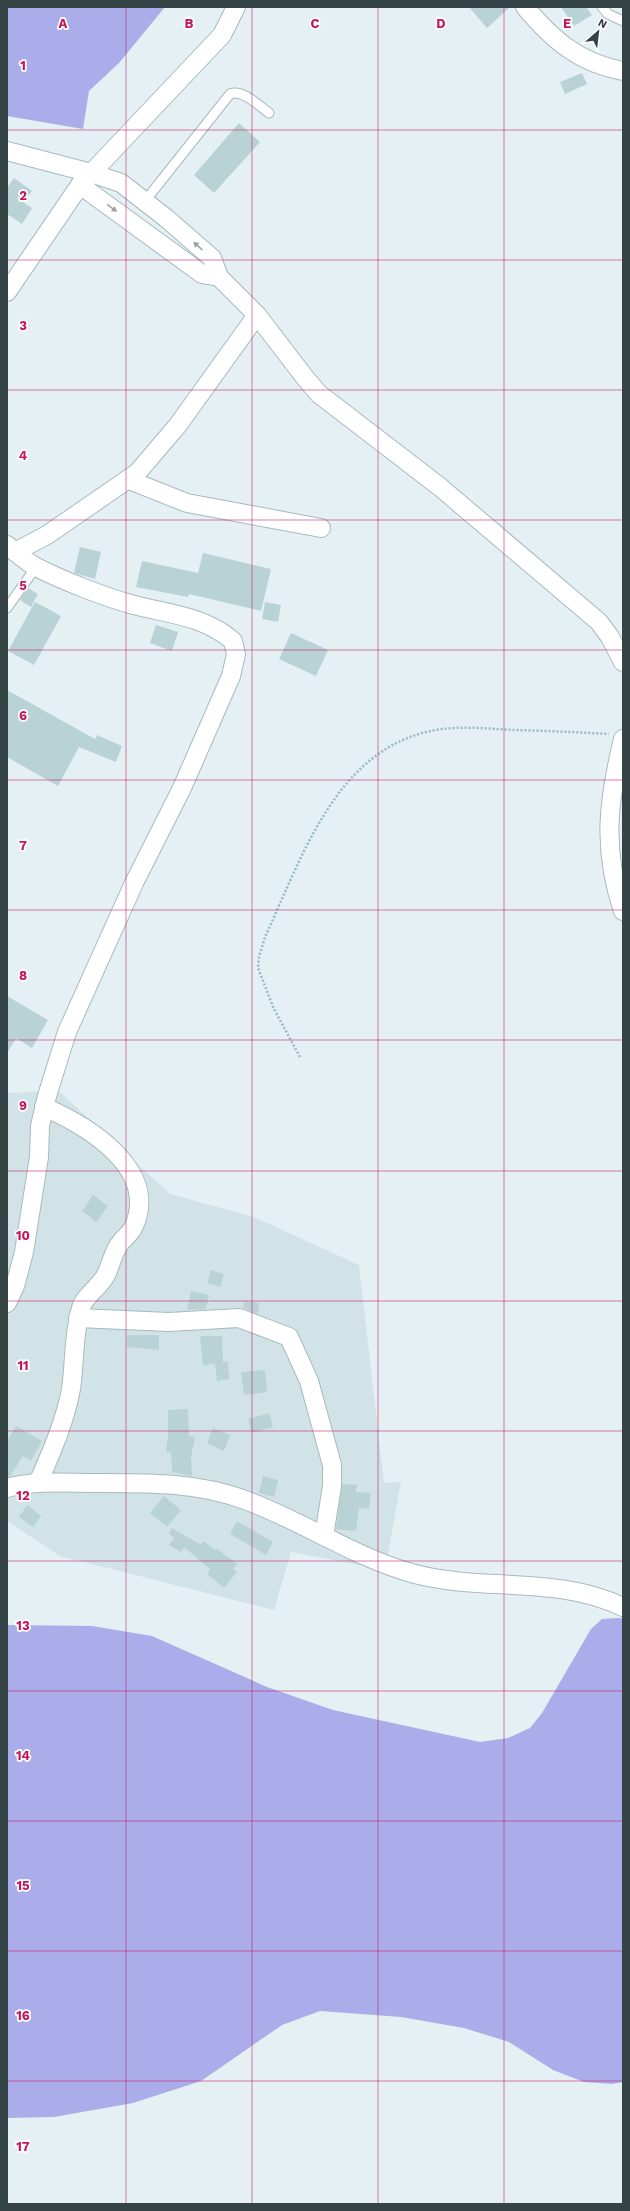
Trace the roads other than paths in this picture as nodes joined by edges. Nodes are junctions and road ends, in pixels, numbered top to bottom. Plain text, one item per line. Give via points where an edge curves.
1 (236, 7) edge
2 (525, 7) edge
3 (602, 7) edge
4 (623, 21) edge
5 (623, 71) edge
6 (269, 113) dead end
7 (7, 151) edge
8 (86, 179) junction
9 (145, 201) junction
10 (220, 278) junction
11 (7, 292) edge
12 (257, 316) junction
13 (129, 480) junction
14 (321, 528) dead end
15 (11, 548) edge
16 (36, 567) junction
17 (7, 608) edge
18 (623, 662) edge
19 (617, 736) edge
20 (623, 911) edge
21 (44, 1107) junction
22 (7, 1303) edge
23 (78, 1318) junction
24 (38, 1483) junction
25 (7, 1488) edge
26 (324, 1536) junction
27 (623, 1607) edge

1 - 8 street via 222,35
2 - 5 street via 545,30 567,49 600,65
3 - 4 lane via 608,14
6 - 9 lane via 237,92 230,94
7 - 8 street
8 - 9 street via 121,183
8 -> 10 street via 202,274
8 - 11 street
10 -> 9 street via 212,258
10 - 12 street
12 - 13 street via 162,446
12 - 18 street via 319,394 434,482 599,622
13 - 14 street via 187,503
13 - 15 street via 47,535
15 - 16 street
16 - 17 lane
16 - 21 street via 132,604 209,624 233,641 236,654 231,676 182,788 134,883 67,1032
19 - 20 street via 608,842
21 - 22 street via 24,1252 15,1286
21 - 23 street via 74,1121 123,1160 130,1170 139,1195 134,1226 119,1244 100,1285 84,1300
23 - 24 street via 69,1398 57,1437
23 - 26 street via 169,1322 239,1318 289,1337 309,1381 332,1465 332,1486
24 - 25 street
24 - 26 street via 141,1482 187,1486 245,1500
26 - 27 street via 373,1559 417,1574 542,1586 598,1596

